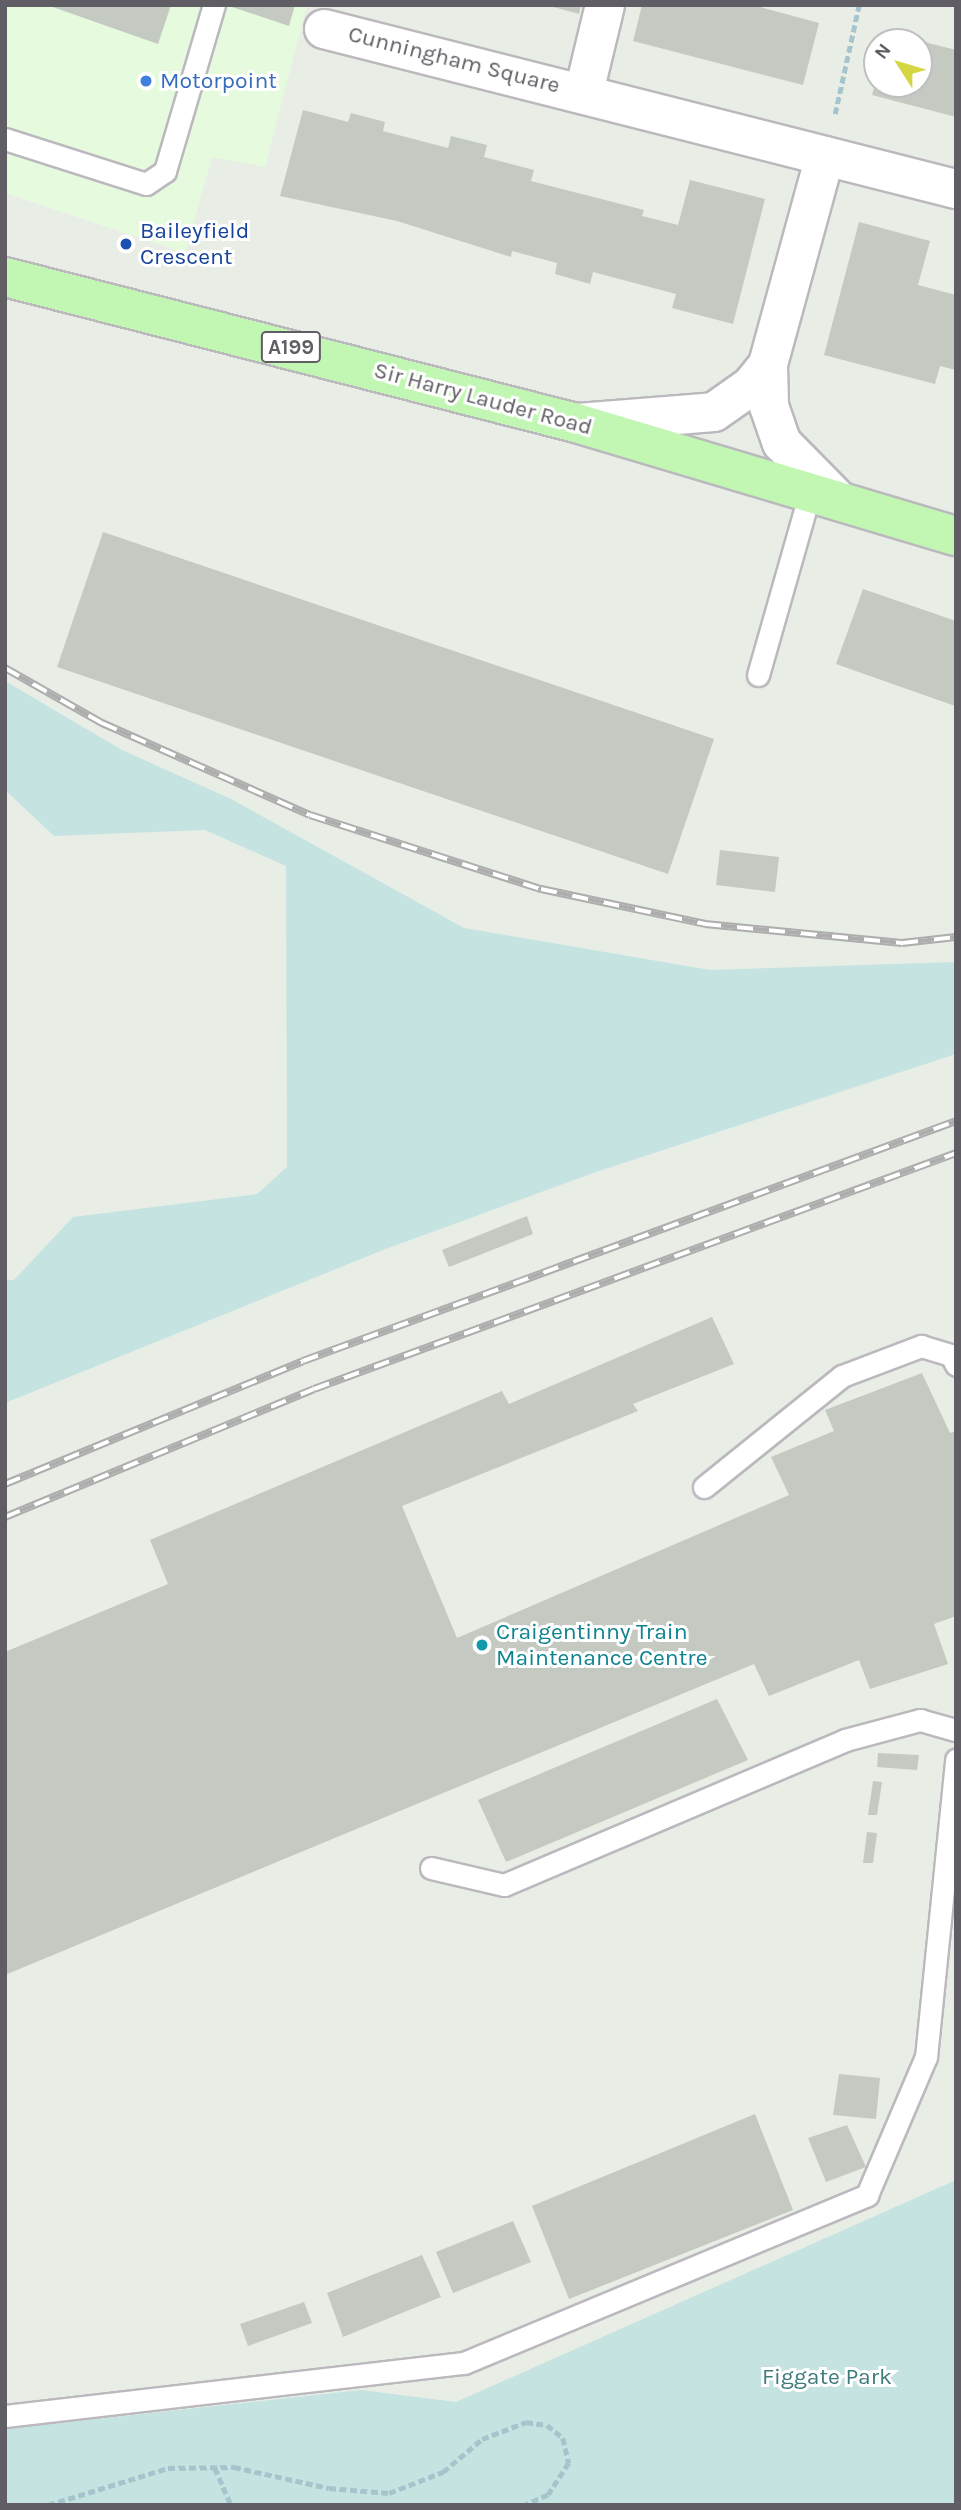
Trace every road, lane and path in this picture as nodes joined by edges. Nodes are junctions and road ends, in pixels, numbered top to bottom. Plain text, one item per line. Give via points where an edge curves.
1 (214, 5) edge
2 (605, 5) edge
3 (859, 5) edge
4 (324, 29) dead end
5 (584, 92) junction
6 (5, 139) edge
7 (825, 156) junction
8 (956, 189) edge
9 (5, 277) edge
10 (768, 365) junction
11 (576, 423) junction
12 (825, 497) junction
13 (956, 536) edge
14 (758, 675) dead end
15 (956, 1365) edge
16 (704, 1487) dead end
17 (956, 1730) edge
18 (956, 1760) edge
19 (431, 1868) dead end
20 (5, 2416) edge
21 (215, 2467) junction
22 (48, 2505) edge
23 (231, 2505) edge
24 (526, 2505) edge

1 - 6 lane via 165,171 146,184
2 - 5 street, Cunningham Square
3 - 7 path
4 - 5 street, Cunningham Square
5 - 7 street, Cunningham Square
7 - 8 street, Cunningham Square
7 - 10 street
9 - 11 main road, Sir Harry Lauder Road / A199
10 - 11 street via 751,386 714,412
10 - 12 street via 769,406 782,443
11 - 12 main road, Sir Harry Lauder Road / A199
12 - 13 main road, Sir Harry Lauder Road / A199
12 - 14 lane
15 - 16 lane via 951,1355 921,1346 842,1376
17 - 19 lane via 920,1720 845,1740 504,1885
18 - 20 lane via 926,2057 867,2195 464,2363
21 - 22 path via 168,2468
21 - 23 path
21 - 24 path via 329,2488 389,2493 443,2472 482,2439 526,2422 547,2425 563,2438 569,2463 548,2495

